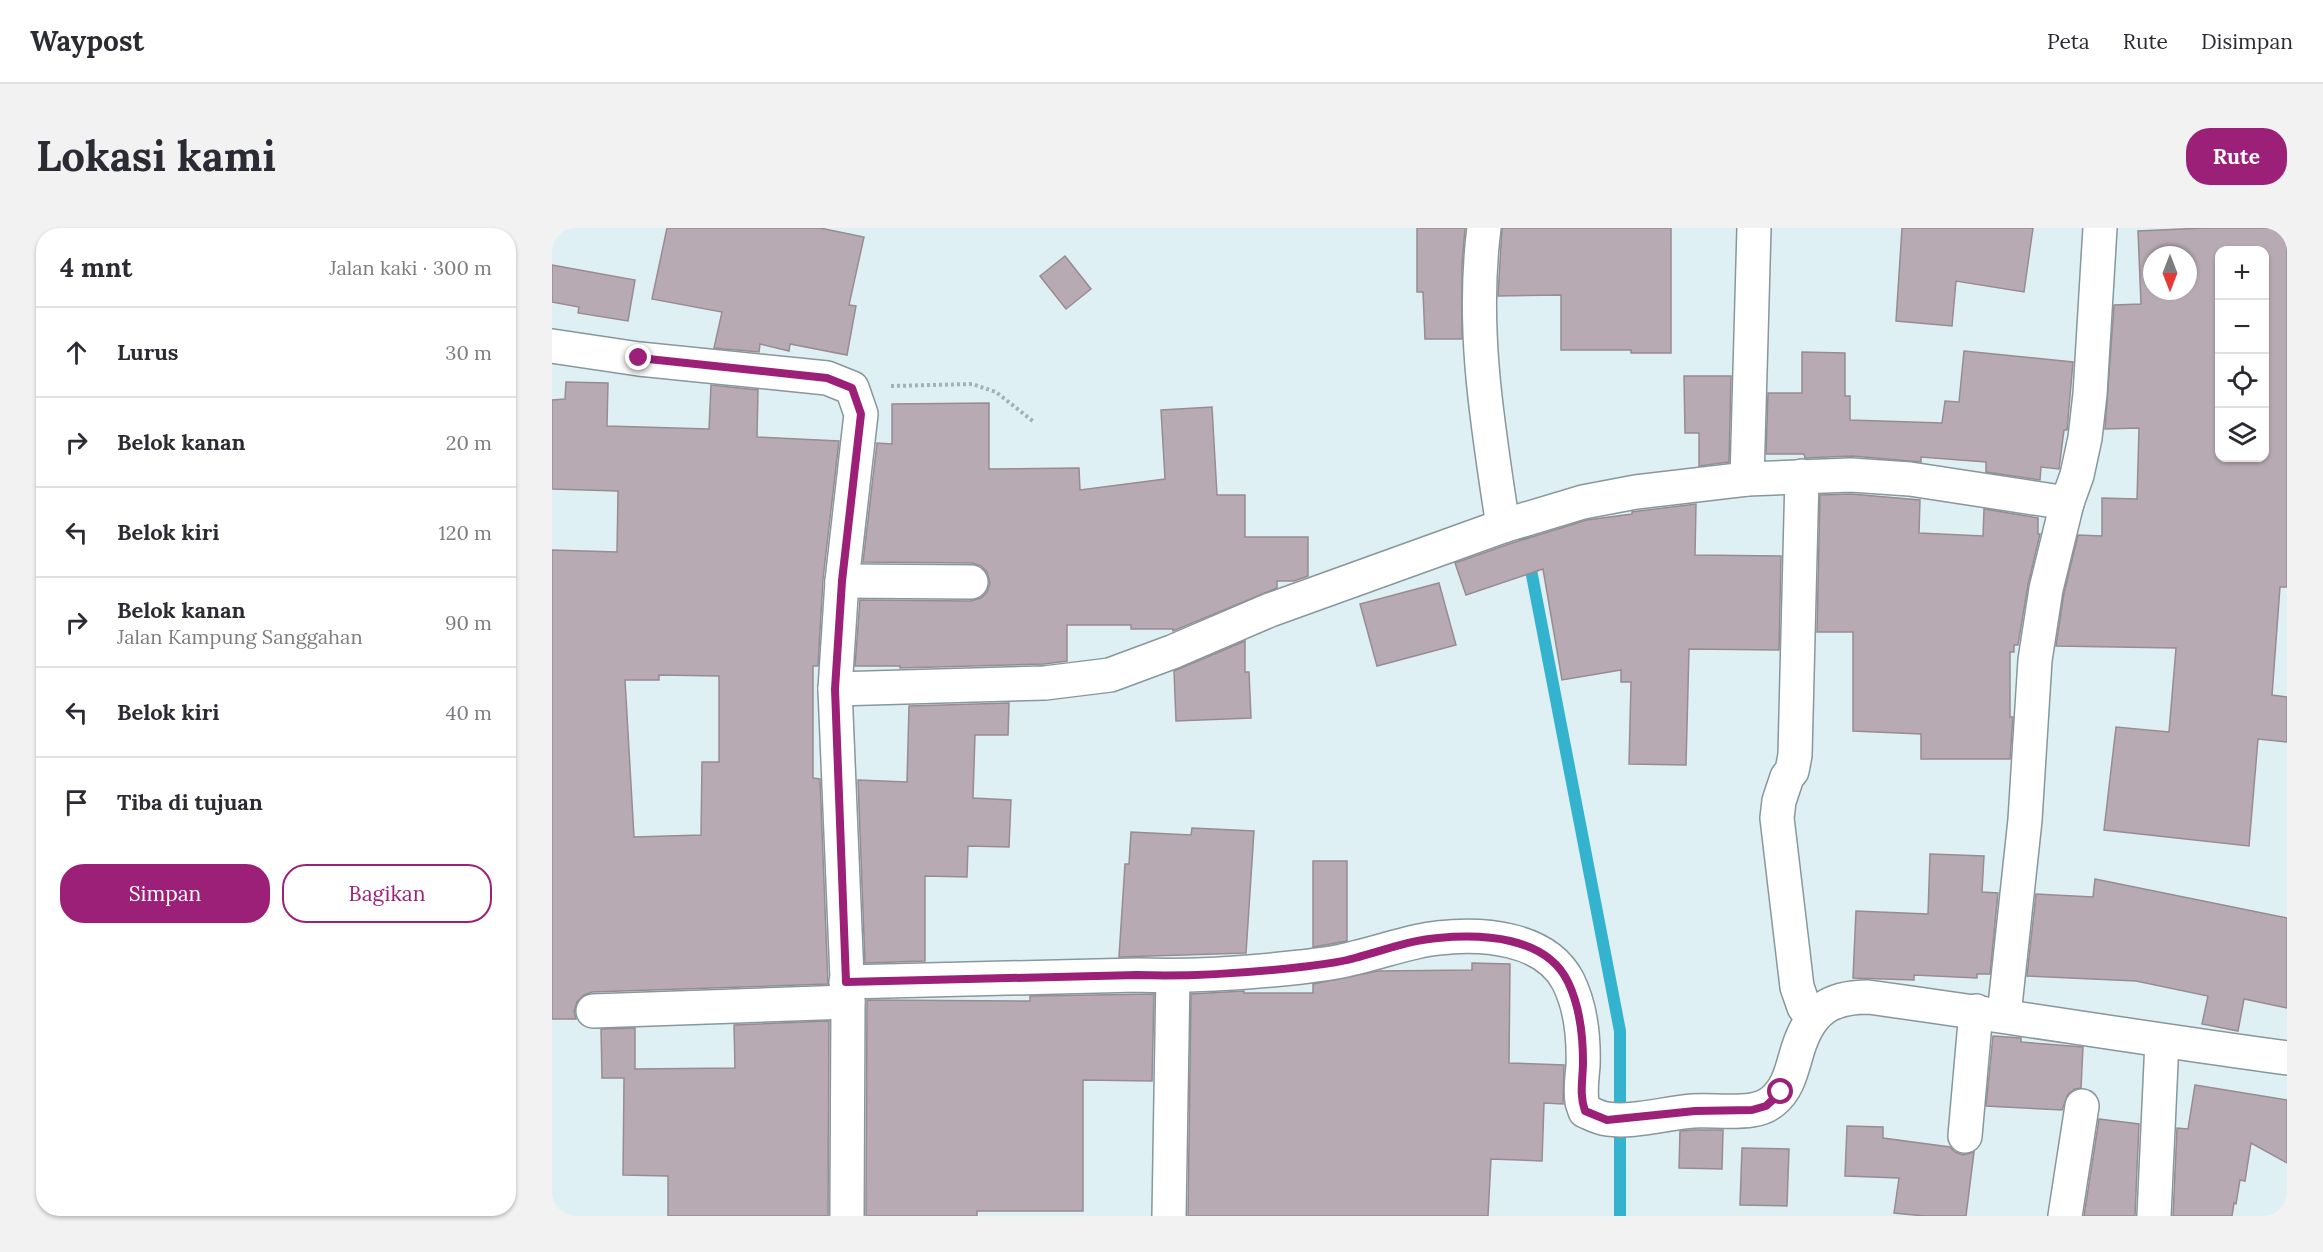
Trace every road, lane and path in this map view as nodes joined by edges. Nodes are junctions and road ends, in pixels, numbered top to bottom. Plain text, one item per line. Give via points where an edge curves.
1 (1484, 228) edge
2 (1754, 228) edge
3 (2100, 228) edge
4 (552, 346) edge
5 (852, 388) junction
6 (1034, 422) dead end
7 (1802, 476) junction
8 (1747, 479) junction
9 (2067, 503) junction
10 (1503, 526) junction
11 (842, 581) junction
12 (971, 582) dead end
13 (835, 689) junction
14 (1173, 976) junction
15 (847, 992) junction
16 (593, 1011) dead end
17 (1990, 1013) junction
18 (1813, 1018) junction
19 (2162, 1041) junction
20 (2287, 1058) edge
21 (2082, 1106) dead end
22 (1965, 1136) dead end
23 (847, 1216) edge
24 (1169, 1216) edge
25 (2065, 1216) edge
26 (2154, 1216) edge

1 - 10 street via 1478,331 1484,405
2 - 8 street
3 - 9 street via 2085,438
4 - 5 street via 827,378
5 - 6 path via 972,384 996,392
5 - 11 street via 861,414
7 - 8 street
7 - 9 street via 1910,479
7 - 18 street via 1795,755 1777,818 1797,987 1804,1008
8 - 10 street via 1593,500
9 - 17 street via 2046,589 2035,660 2025,820
10 - 13 street via 1270,610 1110,675 1046,683
11 - 12 street
11 - 13 street
13 - 15 street
14 - 15 street
14 - 18 street via 1302,967 1437,938 1472,936 1528,946 1548,958 1568,980 1583,1037 1582,1102 1585,1111 1607,1120 1766,1106 1791,1077 1798,1047
14 - 24 street
15 - 16 street
15 - 23 street
17 - 18 street via 1851,997 1836,1000
17 - 19 street
17 - 22 street
19 - 20 street
19 - 26 street
21 - 25 street

